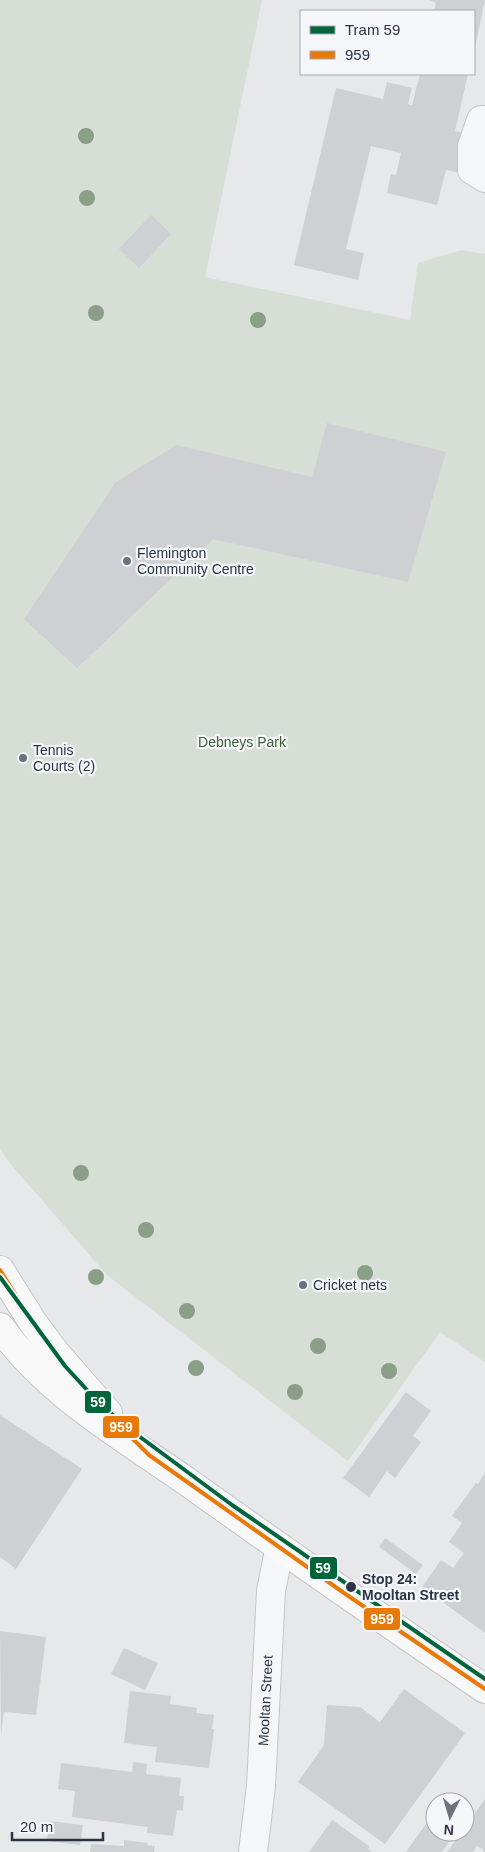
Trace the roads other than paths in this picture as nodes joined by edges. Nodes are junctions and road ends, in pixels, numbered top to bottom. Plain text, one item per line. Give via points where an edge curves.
1 (485, 120) edge
2 (485, 178) edge
3 (0, 1270) edge
4 (0, 1327) edge
5 (149, 1455) junction
6 (281, 1549) junction
7 (485, 1689) edge
8 (253, 1852) edge

1 - 2 street via 481,120 472,146 472,170
3 - 5 main road via 54,1351 130,1438
4 - 5 main road via 25,1359 69,1399
5 - 6 main road
6 - 7 main road
6 - 8 street, Mooltan Street via 271,1590 261,1786

